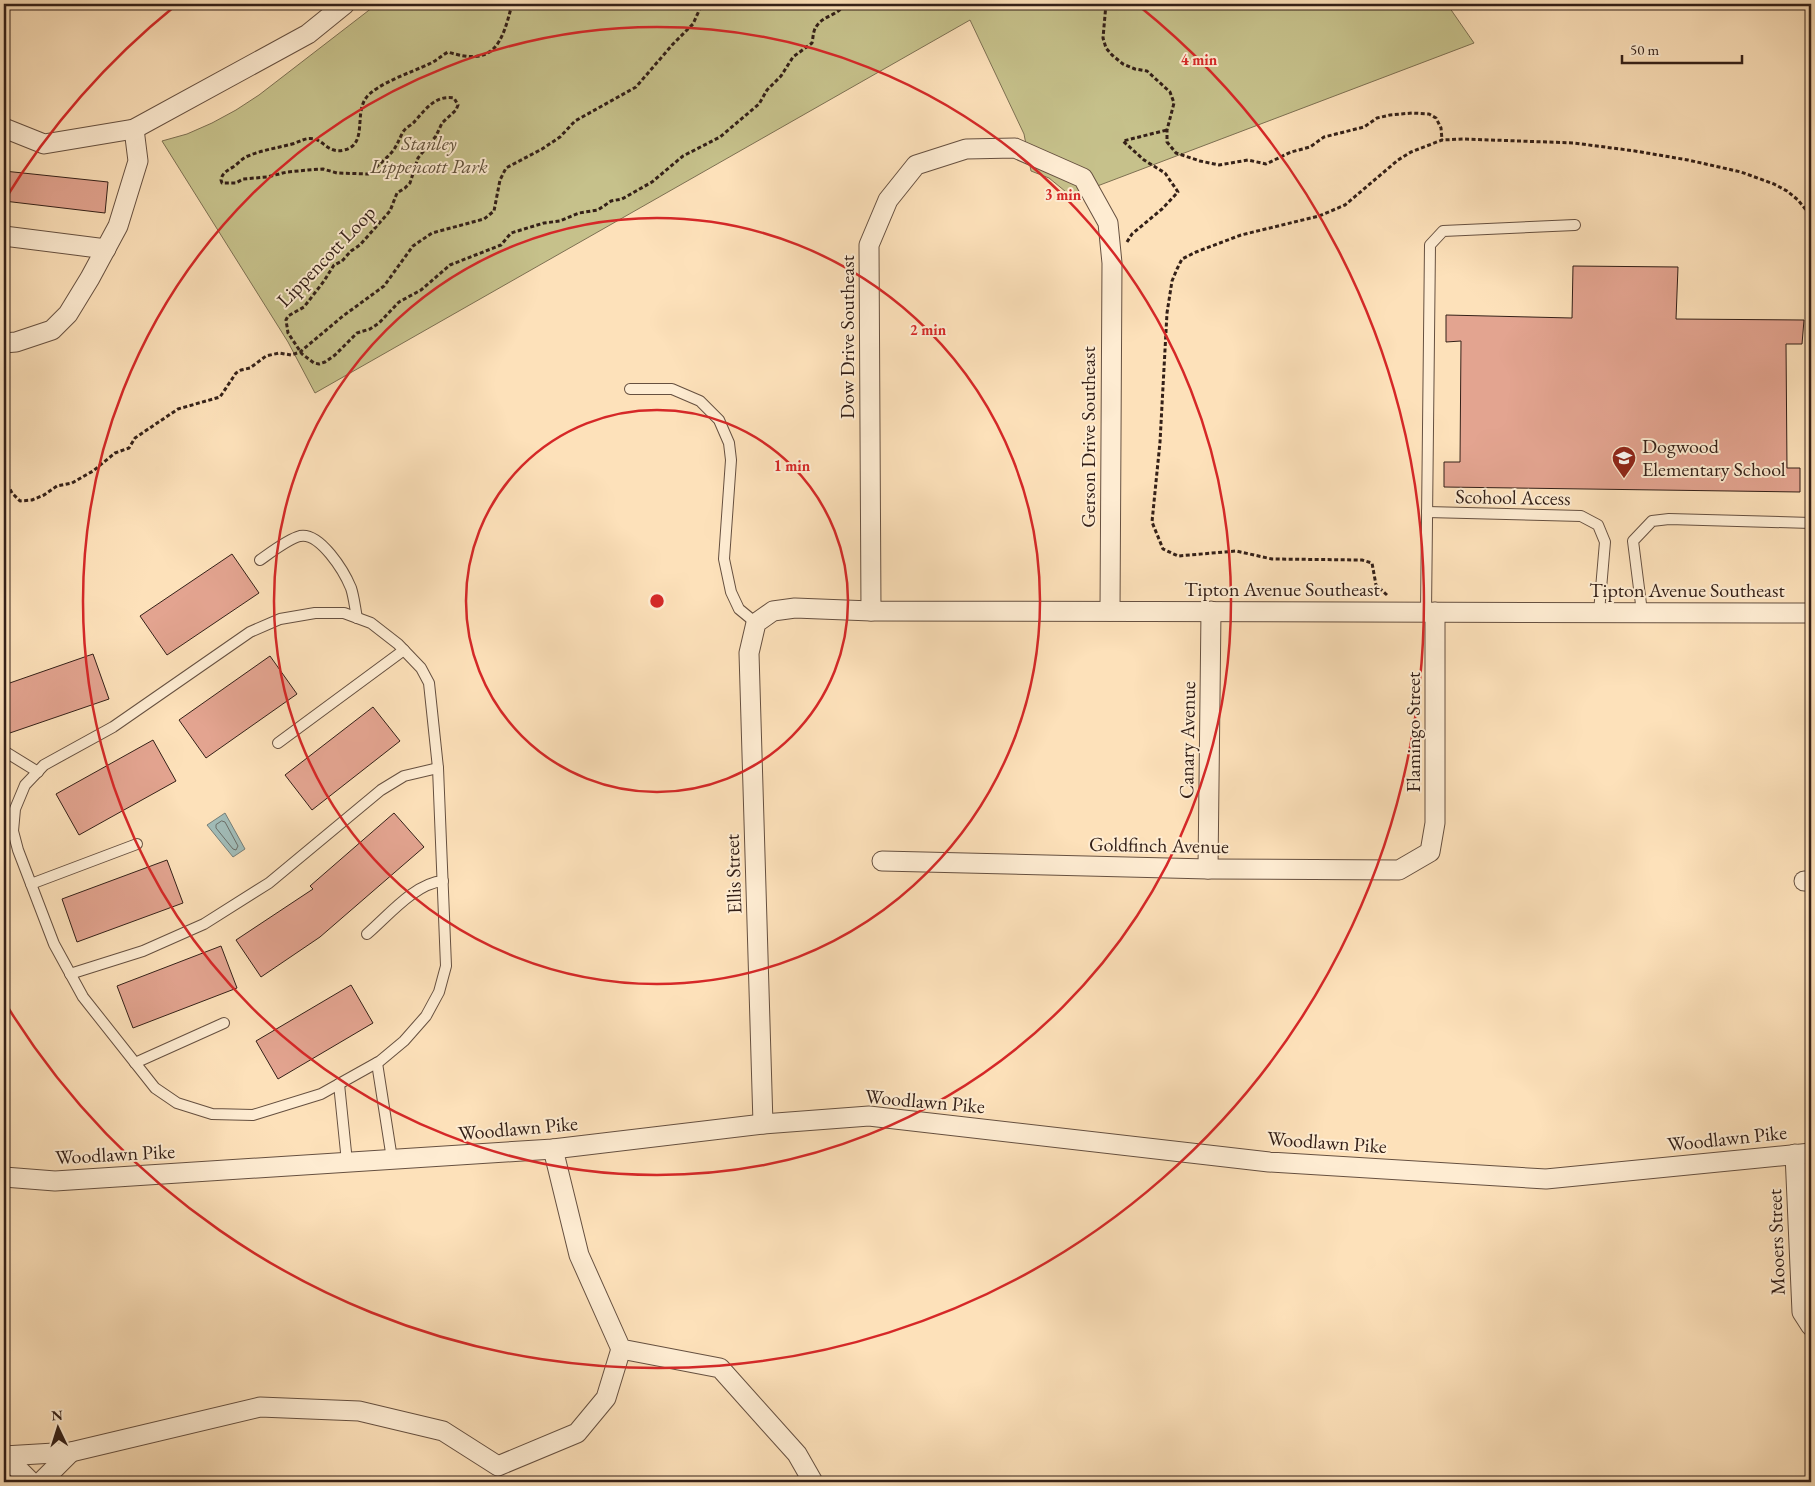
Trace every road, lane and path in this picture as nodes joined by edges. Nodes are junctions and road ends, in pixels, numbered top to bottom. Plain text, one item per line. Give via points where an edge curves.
1 (345, 4) edge
2 (512, 4) edge
3 (702, 4) edge
4 (845, 4) edge
5 (1106, 4) edge
6 (4, 128) edge
7 (134, 129) junction
8 (1168, 130) junction
9 (1442, 140) junction
10 (1811, 216) edge
11 (1576, 225) dead end
12 (4, 236) edge
13 (106, 249) junction
14 (1112, 263) junction
15 (4, 343) edge
16 (300, 352) junction
17 (630, 388) dead end
18 (4, 478) edge
19 (1427, 512) junction
20 (1811, 524) edge
21 (260, 560) dead end
22 (870, 611) junction
23 (1110, 611) junction
24 (1211, 612) junction
25 (1391, 612) junction
26 (1431, 612) junction
27 (1599, 612) junction
28 (1642, 612) junction
29 (1811, 612) edge
30 (358, 618) junction
31 (756, 623) junction
32 (404, 650) junction
33 (278, 743) dead end
34 (4, 751) edge
35 (438, 768) junction
36 (38, 772) junction
37 (137, 844) dead end
38 (1430, 852) joint
39 (882, 861) dead end
40 (1208, 869) junction
41 (444, 881) junction
42 (31, 884) junction
43 (367, 934) dead end
44 (70, 974) junction
45 (224, 1023) dead end
46 (135, 1063) junction
47 (377, 1063) junction
48 (339, 1084) junction
49 (763, 1124) junction
50 (553, 1149) junction
51 (1803, 1154) edge
52 (392, 1159) junction
53 (347, 1162) junction
54 (4, 1177) edge
55 (1811, 1326) edge
56 (621, 1349) junction
57 (71, 1452) junction
58 (4, 1456) edge
59 (501, 1474) edge
60 (31, 1482) edge
61 (41, 1482) edge
62 (813, 1482) edge

1 - 7 street via 308,34
2 - 16 path, Lippencott Loop via 497,44 489,53 479,57 448,52 364,99 359,138 354,146 336,150 326,148 316,139 306,138 248,156 221,177 222,183 228,184 308,170 368,174 390,155 404,130 431,104 445,97 456,100 456,110 442,123 418,158 410,183 397,193 390,211 360,245 334,265 304,307 288,316 288,332
3 - 16 path via 693,24 636,87 575,120 542,150 506,168 500,180 494,211 484,219 432,233 413,246 384,286
4 - 16 path via 842,10 816,26 812,43 793,57 759,104 720,137 683,156 652,182 598,210 511,233 501,245 450,264 421,290 399,302 370,330 357,333 325,362 319,364
5 - 8 path via 1103,38 1106,48 1123,64 1147,71 1170,92 1174,103
6 - 7 street via 44,144
7 - 13 street via 138,161 118,226
8 - 9 path via 1167,142 1176,153 1219,165 1248,160 1266,164 1310,147 1324,137 1364,127 1377,118 1390,115 1428,114 1436,118
8 - 14 path via 1123,141 1144,160 1166,173 1178,192 1132,234
9 - 10 path via 1574,143 1688,160 1741,172 1774,184 1793,196
9 - 25 path via 1398,160 1345,205 1319,216 1229,238 1182,259 1172,281 1168,313 1152,522 1163,549 1178,556 1236,551 1272,559 1362,560 1372,563 1376,584 1391,599
11 - 19 lane via 1443,230 1430,245
12 - 13 street
13 - 15 street via 68,314 52,330
14 - 22 street, Dow Drive Southeast via 1108,223 1083,178 1015,148 966,149 916,165 888,200 868,245
14 - 23 street, Gerson Drive Southeast
16 - 18 path via 266,356 250,368 236,373 220,397 178,409 135,438 129,448 115,453 72,483 57,486 44,495 20,501 12,494
17 - 31 lane via 672,389 700,402 719,420 730,442 731,460 724,559 731,592 739,609
19 - 26 lane
19 - 27 lane, Scohool Access via 1581,516 1598,525 1605,542
20 - 28 lane via 1652,521 1633,541
21 - 30 lane via 298,536 316,539 344,572
22 - 23 street, Tipton Avenue Southeast
22 - 31 street, Tipton Avenue Southeast via 788,609 773,611
23 - 24 street, Tipton Avenue Southeast
24 - 25 street, Tipton Avenue Southeast
24 - 40 street, Canary Avenue
25 - 26 street, Tipton Avenue Southeast
26 - 27 street, Tipton Avenue Southeast
26 - 38 street, Flamingo Street via 1435,823
27 - 28 street, Tipton Avenue Southeast
28 - 29 street, Tipton Avenue Southeast
30 - 32 lane via 371,623
30 - 36 lane via 344,613 315,613 280,619 250,632 113,727 44,765
31 - 49 street, Ellis Street via 749,653
32 - 33 lane
32 - 35 lane via 421,668 429,684
34 - 36 lane
35 - 41 lane
35 - 44 lane via 404,776 381,790 269,883 204,924 143,950
36 - 42 lane via 25,786 15,809 13,831
37 - 42 lane
38 - 40 street, Goldfinch Avenue via 1399,870
39 - 40 street, Goldfinch Avenue
41 - 43 lane via 419,888
41 - 47 lane via 446,966 439,992 426,1016 404,1041
42 - 44 lane via 54,944
44 - 46 lane
45 - 46 lane
46 - 48 lane via 155,1088 177,1103 212,1114 253,1114 321,1094
47 - 48 lane
47 - 52 lane
48 - 53 lane
49 - 50 street, Woodlawn Pike
49 - 51 street, Woodlawn Pike via 869,1116 1269,1162 1546,1179
50 - 52 street, Woodlawn Pike
50 - 56 street via 579,1255
51 - 55 street, Mooers Street via 1802,1312
52 - 53 street, Woodlawn Pike
53 - 54 street, Woodlawn Pike via 55,1181
56 - 59 street via 606,1398 577,1433
56 - 62 street via 720,1368 797,1454
57 - 58 street
57 - 59 street via 260,1407 359,1412 443,1431
57 - 61 street
58 - 60 street

